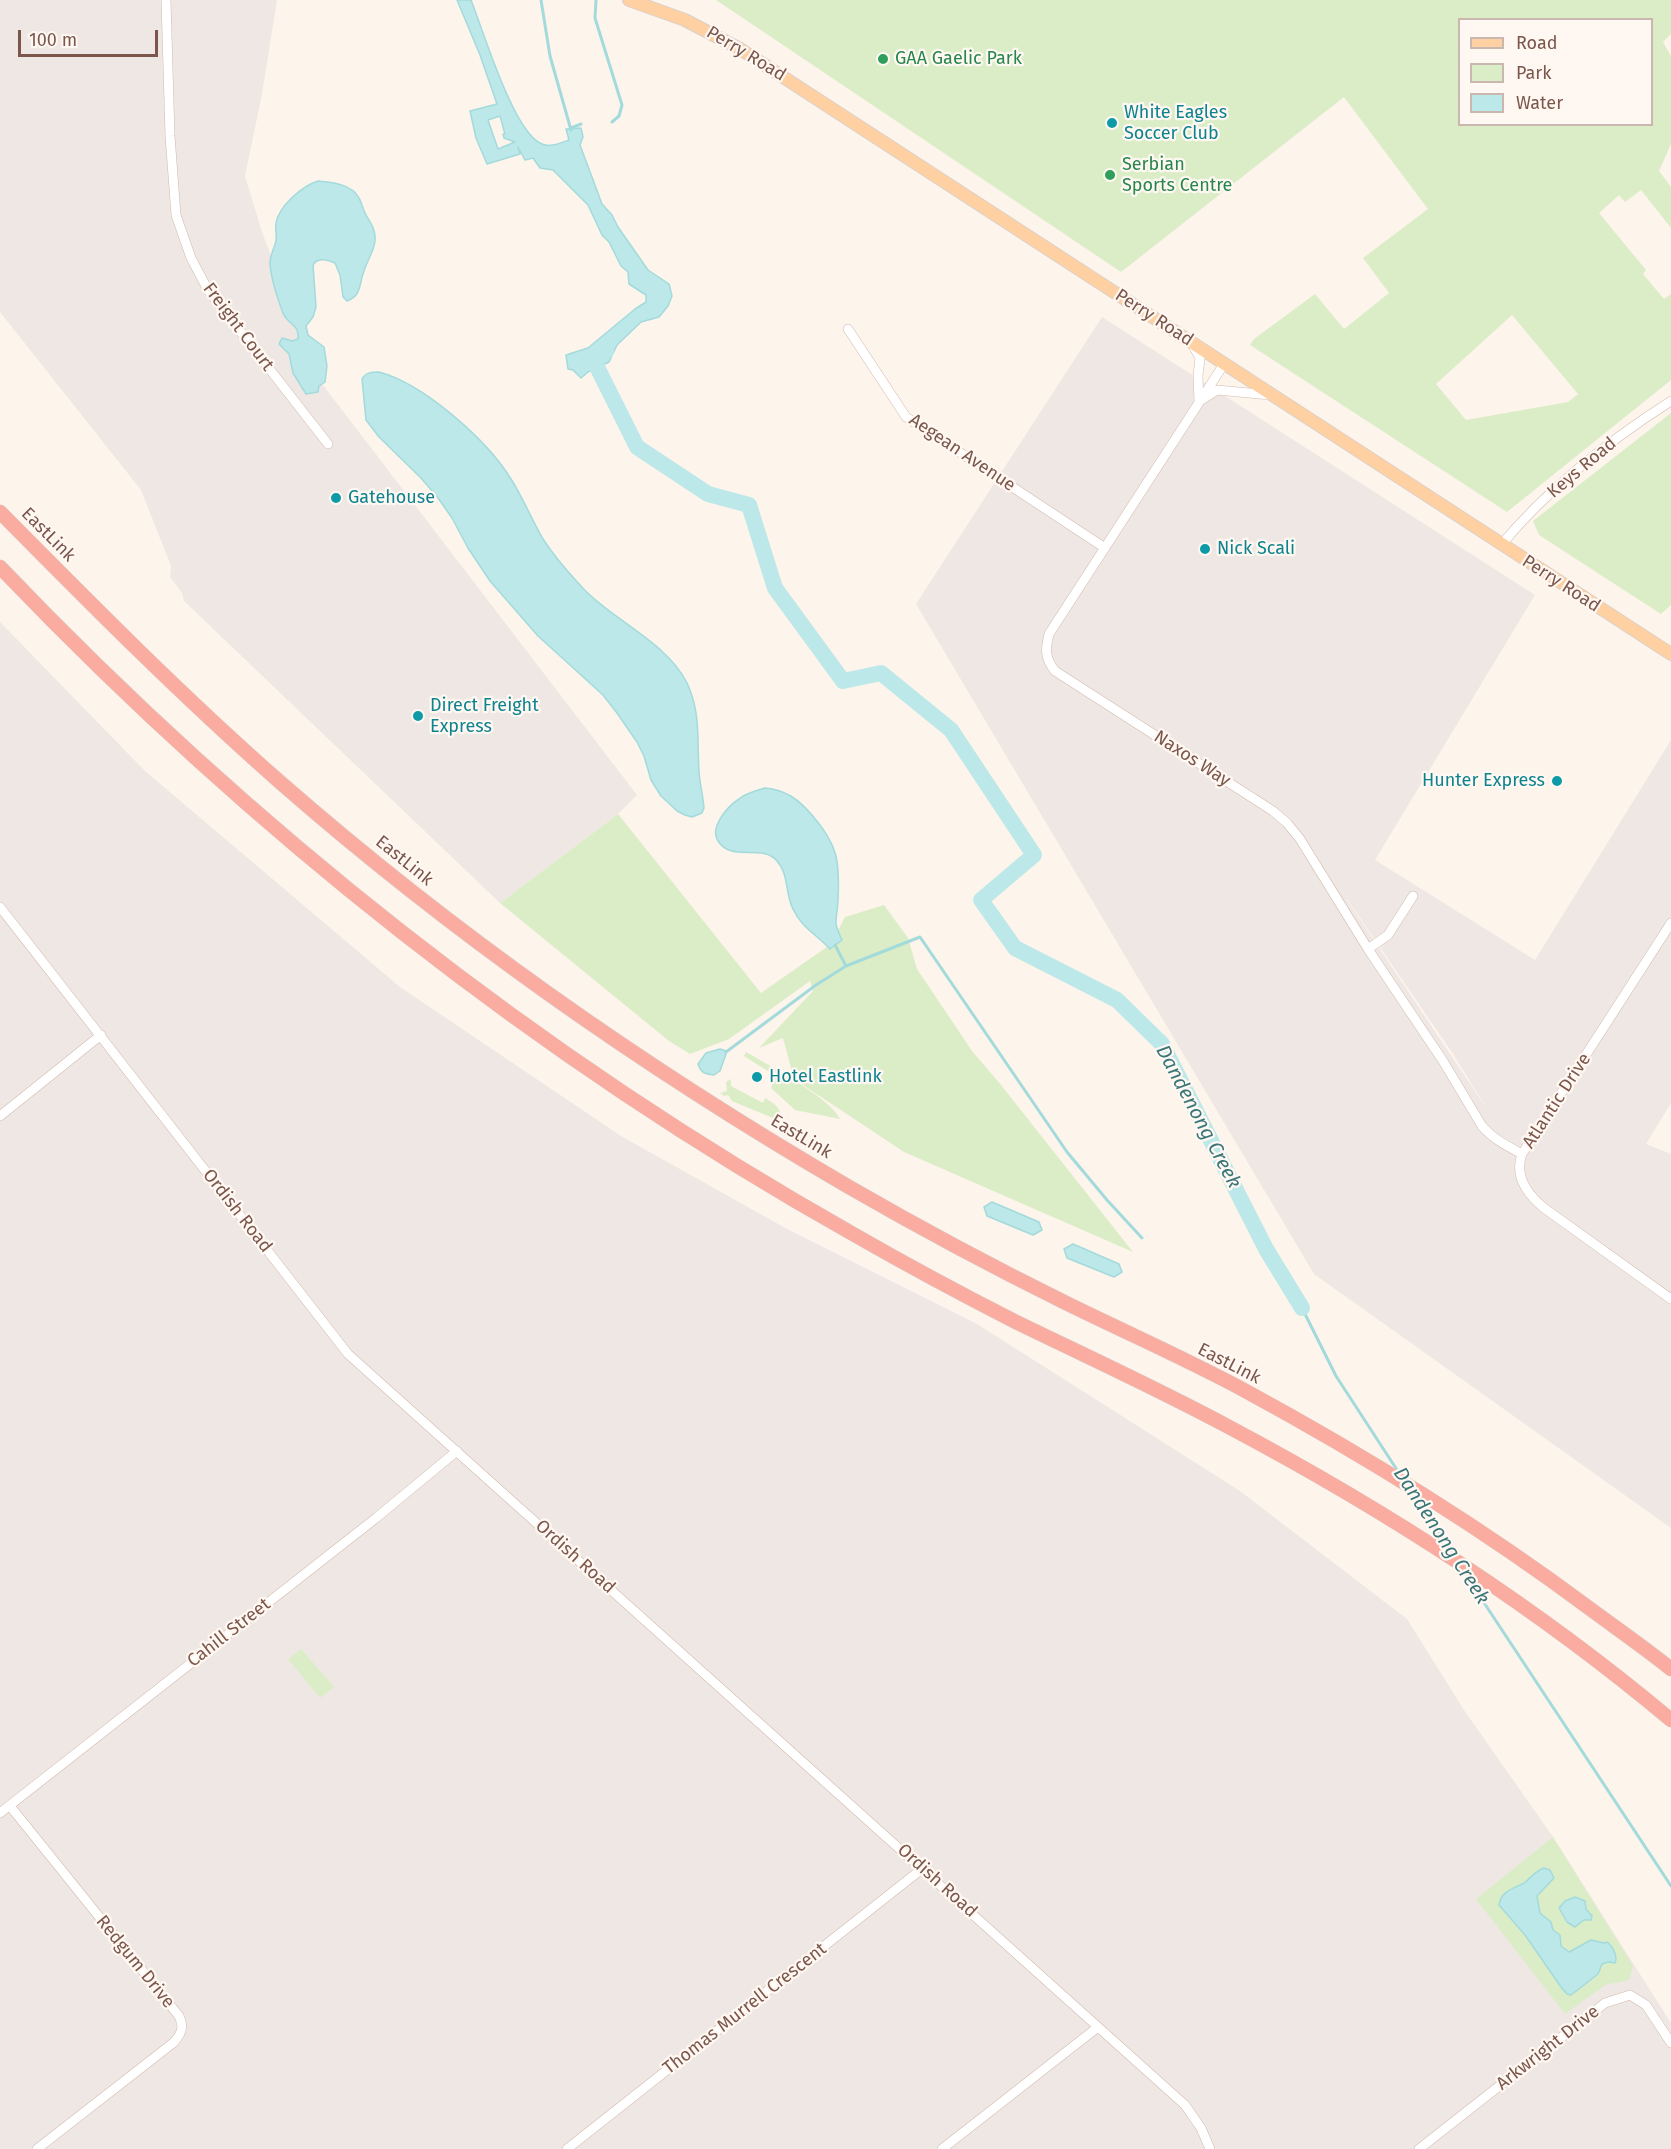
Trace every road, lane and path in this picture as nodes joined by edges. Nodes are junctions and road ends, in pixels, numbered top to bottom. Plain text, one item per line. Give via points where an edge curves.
1 (168, 0) edge
2 (628, 0) edge
3 (848, 329) dead end
4 (1191, 342) junction
5 (1224, 364) junction
6 (1273, 395) junction
7 (1671, 401) edge
8 (1199, 402) junction
9 (328, 444) dead end
10 (0, 512) edge
11 (1501, 545) junction
12 (1105, 548) junction
13 (0, 567) edge
14 (1671, 654) edge
15 (1413, 896) dead end
16 (0, 907) edge
17 (1671, 923) edge
18 (1368, 949) junction
19 (101, 1035) junction
20 (0, 1116) edge
21 (1522, 1154) junction
22 (1671, 1299) edge
23 (456, 1451) junction
24 (1671, 1670) edge
25 (1671, 1720) edge
26 (10, 1806) junction
27 (0, 1813) edge
28 (923, 1868) junction
29 (1098, 2027) junction
30 (1671, 2043) edge
31 (37, 2149) edge
32 (567, 2149) edge
33 (942, 2149) edge
34 (1210, 2149) edge
35 (1419, 2149) edge

1 - 9 street, Freight Court via 170,136 176,215 191,258 208,290
2 - 4 main road, Perry Road via 685,20 740,49
3 - 12 street, Aegean Avenue via 906,417
4 - 5 main road, Perry Road
4 - 8 street via 1200,358
5 - 6 main road, Perry Road
5 - 8 street, Naxos Way
6 - 8 street via 1217,390
6 - 11 main road, Perry Road
7 - 11 street, Keys Road via 1599,452 1523,519
8 - 12 street, Naxos Way
10 - 24 highway, EastLink via 140,652 283,785 446,918 575,1012 700,1096 852,1189 972,1256 1239,1387 1353,1451 1546,1576
11 - 14 main road, Perry Road
12 - 18 street, Naxos Way via 1049,634 1045,649 1048,662 1055,671 1280,817 1300,839
13 - 25 highway via 182,747 307,856 429,954 586,1068 738,1166 865,1241 1277,1453 1433,1546 1576,1646
15 - 18 street via 1388,935
16 - 19 street, Ordish Road
17 - 21 street, Atlantic Drive
18 - 21 street, Naxos Way via 1482,1126 1489,1135
19 - 20 street
19 - 23 street, Ordish Road via 348,1354
21 - 22 street, Atlantic Drive via 1519,1175 1534,1200
23 - 26 street, Cahill Street
23 - 28 street, Ordish Road
26 - 27 street, Cahill Street
26 - 31 street, Redgum Drive via 182,2021 182,2033 173,2043
28 - 29 street, Ordish Road
28 - 32 street, Thomas Murrell Crescent
29 - 33 street
29 - 34 street, Ordish Road via 1185,2105
30 - 35 street, Arkwright Drive via 1646,2006 1630,1995 1605,2003

